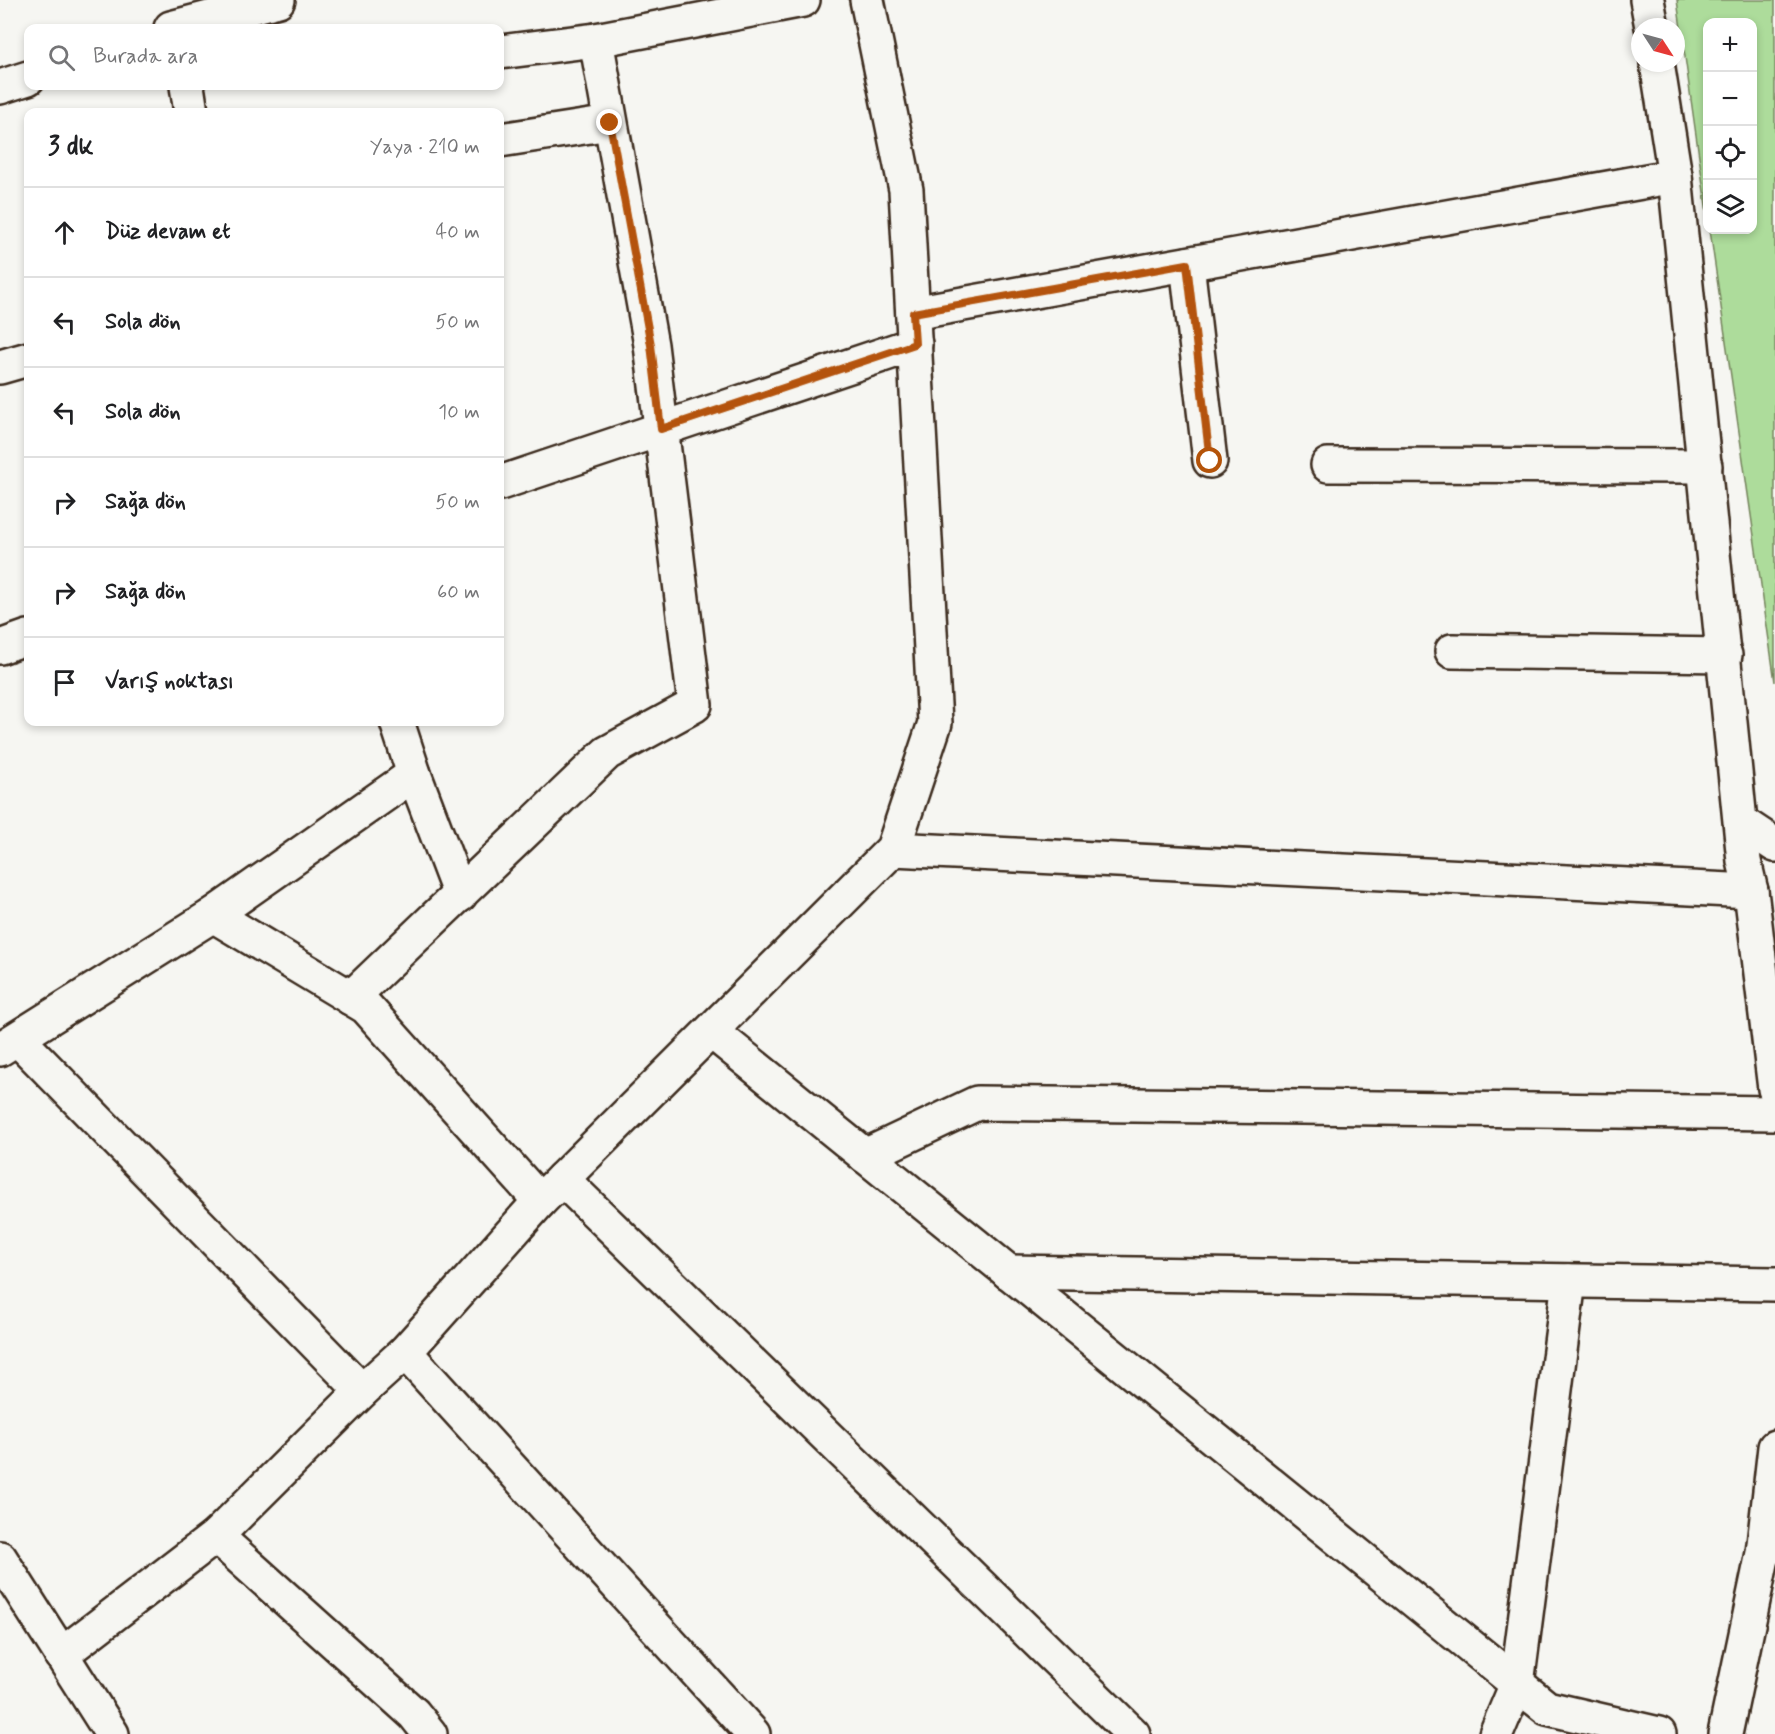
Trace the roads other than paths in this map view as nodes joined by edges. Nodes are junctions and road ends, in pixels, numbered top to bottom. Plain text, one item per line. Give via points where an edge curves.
1 (278, 0) edge
2 (803, 0) edge
3 (867, 0) edge
4 (1647, 0) edge
5 (1650, 18) edge
6 (190, 24) edge
7 (596, 40) junction
8 (504, 52) edge
9 (1658, 72) edge
10 (24, 79) edge
11 (0, 87) edge
12 (188, 90) edge
13 (190, 108) edge
14 (610, 123) junction
15 (504, 139) edge
16 (1675, 176) junction
17 (1187, 264) junction
18 (914, 329) junction
19 (24, 359) edge
20 (0, 367) edge
21 (661, 429) junction
22 (1210, 461) dead end
23 (1328, 465) dead end
24 (1705, 466) junction
25 (504, 482) edge
26 (24, 638) edge
27 (0, 647) edge
28 (1452, 651) dead end
29 (1725, 655) junction
30 (398, 726) edge
31 (414, 774) junction
32 (1742, 823) junction
33 (1775, 845) edge
34 (893, 849) junction
35 (1751, 891) junction
36 (459, 895) junction
37 (213, 915) junction
38 (351, 998) junction
39 (711, 1031) junction
40 (1772, 1043) edge
41 (9, 1044) edge
42 (1775, 1089) edge
43 (1775, 1113) edge
44 (865, 1156) junction
45 (551, 1190) junction
46 (1008, 1272) junction
47 (1569, 1281) junction
48 (1775, 1284) edge
49 (405, 1352) junction
50 (362, 1391) junction
51 (1775, 1447) edge
52 (216, 1536) junction
53 (0, 1558) edge
54 (61, 1655) junction
55 (1517, 1684) junction
56 (112, 1734) edge
57 (430, 1734) edge
58 (753, 1734) edge
59 (1133, 1734) edge
60 (1496, 1734) edge
61 (1659, 1734) edge
62 (1725, 1734) edge

1 - 6 street
2 - 7 street
3 - 18 street via 906,190
4 - 5 street
7 - 8 street
7 - 14 street
9 - 16 street
10 - 11 street
12 - 13 street
14 - 15 street
14 - 21 street via 651,345
16 - 17 street
16 - 24 street
17 - 18 street
17 - 22 street
18 - 21 street
18 - 34 street via 935,723
19 - 20 street
21 - 25 street
21 - 36 street via 695,705 607,753
23 - 24 street
24 - 29 street
26 - 27 street
28 - 29 street
29 - 32 street
30 - 31 street
31 - 36 street
31 - 37 street
32 - 33 street
32 - 35 street via 1744,861
34 - 35 street
34 - 39 street
35 - 40 street
36 - 38 street
37 - 38 street
37 - 41 street
38 - 45 street via 366,1007
39 - 44 street
39 - 45 street
40 - 42 street
41 - 50 street
43 - 44 street via 977,1103
44 - 46 street
45 - 49 street
45 - 59 street
46 - 47 street
46 - 55 street
47 - 48 street
47 - 55 street
49 - 50 street
49 - 58 street
50 - 52 street
51 - 62 street via 1763,1553
52 - 54 street
52 - 57 street via 414,1714
53 - 54 street
54 - 56 street
55 - 60 street
55 - 61 street via 1547,1708

